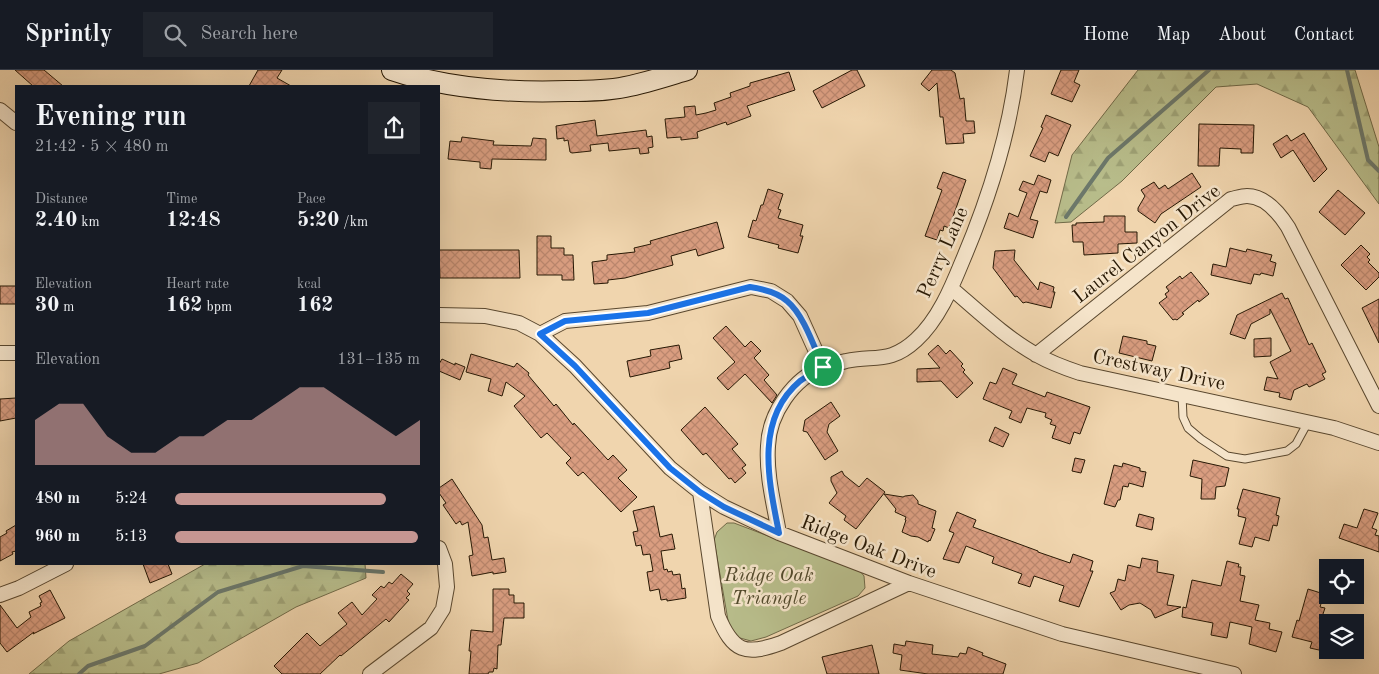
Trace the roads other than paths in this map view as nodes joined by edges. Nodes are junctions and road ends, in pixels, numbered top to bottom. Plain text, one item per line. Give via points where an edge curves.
1 (392, 70) edge
2 (687, 70) edge
3 (1017, 70) edge
4 (414, 74) edge
5 (0, 110) edge
6 (15, 122) edge
7 (951, 288) junction
8 (440, 315) edge
9 (540, 334) junction
10 (0, 353) edge
11 (15, 353) edge
12 (1036, 355) junction
13 (823, 367) junction
14 (1182, 395) junction
15 (1379, 406) edge
16 (1308, 422) junction
17 (1379, 443) edge
18 (700, 492) junction
19 (779, 533) junction
20 (440, 551) edge
21 (64, 565) edge
22 (909, 584) junction
23 (0, 595) edge
24 (370, 674) edge
25 (1234, 674) edge

1 - 4 street
2 - 4 street via 624,87 560,92 455,85
3 - 7 street, Perry Lane via 1013,103 997,168 974,236
5 - 6 street
7 - 12 street, Crestway Drive
7 - 13 street, Perry Lane via 932,322 900,352 881,359 847,361
8 - 9 street, Ridge Oak Drive via 485,316 518,323
9 - 13 street via 565,321 648,313 750,287 771,291 787,301 800,316
9 - 18 street, Ridge Oak Drive via 575,366 670,468
10 - 11 street
12 - 14 street, Crestway Drive via 1080,373
12 - 15 street, Laurel Canyon Drive via 1231,199 1248,196 1263,200 1280,214
13 - 19 street, Perry Lane via 800,381 775,417 768,445 768,470
14 - 16 street, Crestway Drive
14 - 16 lane via 1183,417 1188,428 1227,456 1245,459 1287,451 1296,444
16 - 17 street, Crestway Drive
18 - 19 street, Ridge Oak Drive
18 - 22 street via 718,616 736,645 760,650
19 - 22 street, Ridge Oak Drive
20 - 24 street via 446,579 443,609 431,628
21 - 23 street
22 - 25 street, Ridge Oak Drive via 1062,634

